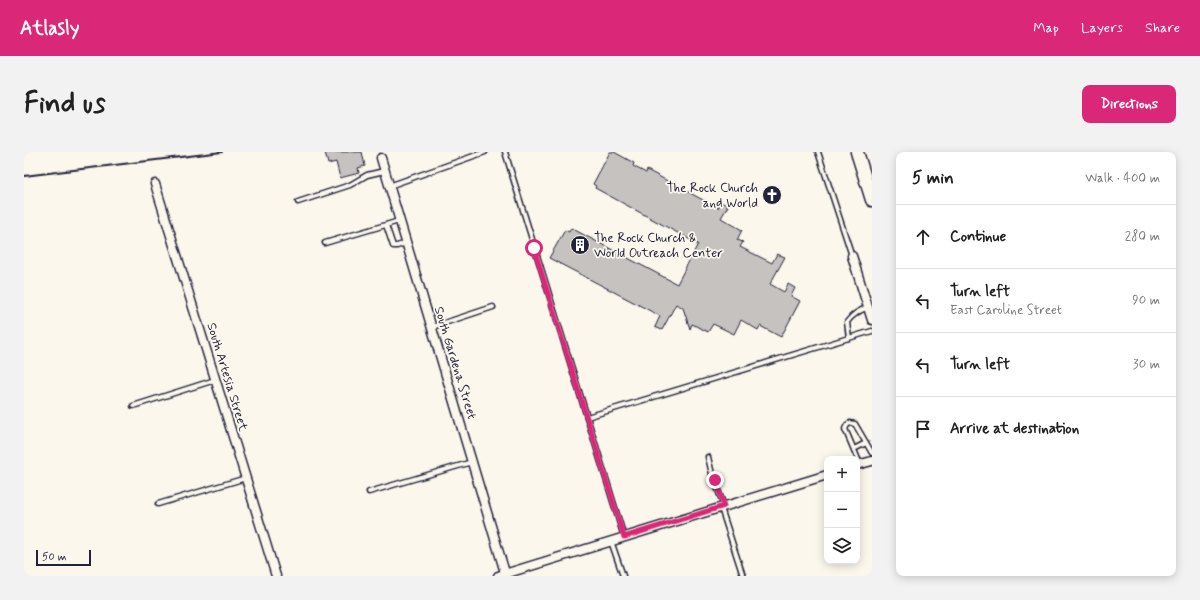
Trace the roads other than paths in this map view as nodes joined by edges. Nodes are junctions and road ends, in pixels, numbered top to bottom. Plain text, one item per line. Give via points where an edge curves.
1 (485, 152) edge
2 (505, 152) edge
3 (818, 152) edge
4 (857, 152) edge
5 (381, 158) dead end
6 (384, 171) junction
7 (155, 184) dead end
8 (389, 186) junction
9 (872, 200) edge
10 (298, 202) dead end
11 (399, 221) junction
12 (386, 225) junction
13 (325, 243) dead end
14 (406, 243) junction
15 (852, 256) joint
16 (868, 307) junction
17 (493, 308) dead end
18 (872, 320) edge
19 (431, 327) junction
20 (872, 331) edge
21 (849, 338) junction
22 (215, 380) junction
23 (134, 406) dead end
24 (587, 417) junction
25 (866, 443) junction
26 (854, 449) junction
27 (872, 453) edge
28 (856, 456) edge
29 (708, 457) dead end
30 (872, 461) edge
31 (472, 462) junction
32 (860, 464) edge
33 (824, 475) edge
34 (246, 478) junction
35 (369, 492) dead end
36 (158, 504) dead end
37 (722, 507) junction
38 (624, 537) junction
39 (611, 541) junction
40 (503, 575) edge
41 (276, 576) edge
42 (623, 576) edge
43 (743, 576) edge

1 - 8 lane
2 - 24 lane
3 - 15 lane
4 - 9 main road
5 - 6 street, South Gardena Street
6 - 8 street, South Gardena Street
6 - 10 lane via 367,175 350,184
7 - 22 street, South Artesia Street
8 - 11 street, South Gardena Street
11 - 12 lane
11 - 14 street, South Gardena Street
12 - 13 lane
12 - 14 lane via 393,246
14 - 19 street, South Gardena Street
15 - 16 street
16 - 18 street
16 - 21 lane via 858,311 847,322
17 - 19 lane
19 - 31 street, South Gardena Street
20 - 21 lane
21 - 24 lane
22 - 23 lane
22 - 34 street, South Artesia Street
24 - 38 lane
25 - 26 lane
25 - 26 lane via 855,424 849,423 845,429
25 - 27 lane
26 - 28 lane
29 - 37 lane
30 - 32 street
31 - 35 lane
31 - 40 street, South Gardena Street
33 - 37 street
34 - 36 lane
34 - 41 street, South Artesia Street
37 - 38 street
37 - 43 lane
38 - 39 street
39 - 40 street
39 - 42 lane

